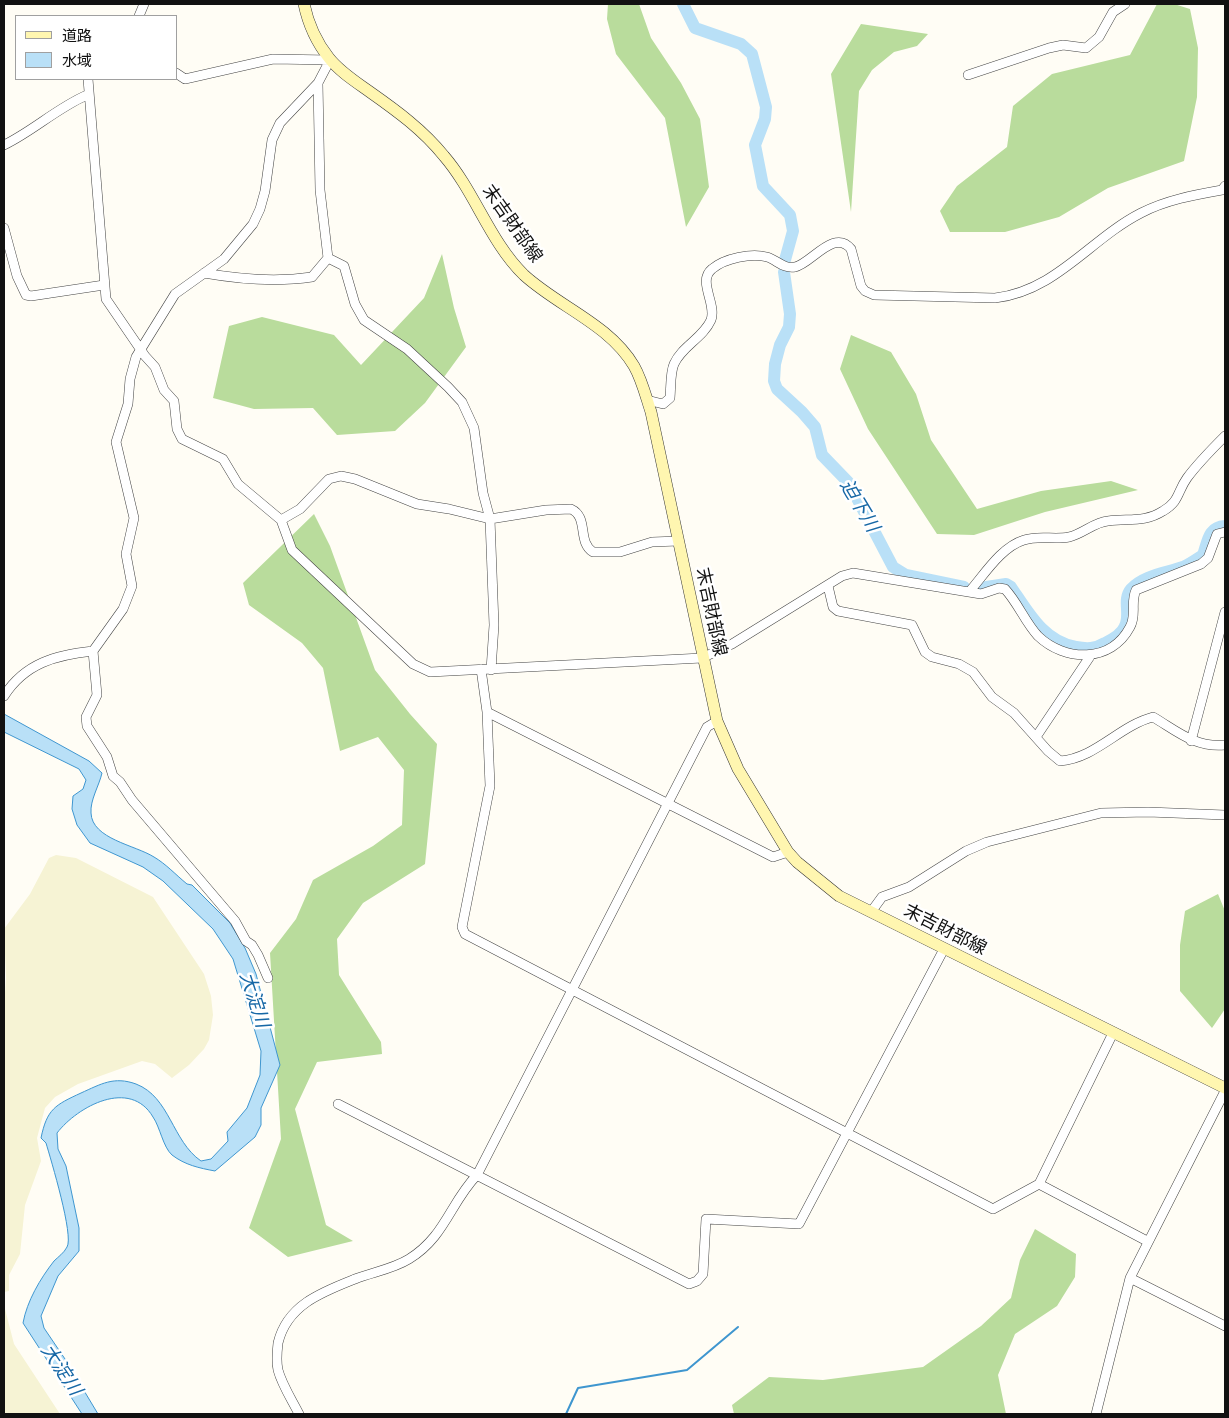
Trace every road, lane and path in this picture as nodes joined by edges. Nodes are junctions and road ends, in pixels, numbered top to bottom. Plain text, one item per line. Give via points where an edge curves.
1 (304, 4) edge
2 (1125, 4) edge
3 (330, 60) junction
4 (178, 74) edge
5 (968, 75) dead end
6 (88, 80) edge
7 (318, 83) junction
8 (87, 95) junction
9 (4, 145) edge
10 (1225, 186) edge
11 (4, 228) edge
12 (328, 258) junction
13 (204, 273) junction
14 (104, 285) junction
15 (141, 351) junction
16 (647, 400) junction
17 (1225, 436) edge
18 (490, 519) junction
19 (281, 520) junction
20 (1225, 532) edge
21 (678, 541) junction
22 (828, 586) junction
23 (970, 592) junction
24 (1225, 612) edge
25 (93, 652) junction
26 (1091, 655) junction
27 (702, 658) junction
28 (486, 669) junction
29 (4, 696) edge
30 (487, 712) junction
31 (716, 721) junction
32 (1036, 737) junction
33 (1191, 741) junction
34 (1225, 745) edge
35 (668, 803) junction
36 (1225, 815) edge
37 (788, 852) junction
38 (872, 912) junction
39 (944, 949) junction
40 (268, 978) dead end
41 (573, 990) junction
42 (1113, 1033) junction
43 (1225, 1090) edge
44 (338, 1104) dead end
45 (848, 1133) junction
46 (477, 1175) junction
47 (1039, 1184) junction
48 (1148, 1241) junction
49 (1130, 1278) junction
50 (1225, 1326) edge
51 (298, 1414) edge
52 (1096, 1414) edge

1 - 3 main road, 末吉財部線 via 317,39
2 - 5 street via 1113,12 1099,37 1086,48 1050,48
3 - 4 street via 273,59 185,79
3 - 7 street
3 - 16 main road, 末吉財部線 via 402,114 436,146 455,170 513,262 540,289 615,343 634,366
6 - 8 street
7 - 12 street via 320,190
7 - 13 street via 280,123 272,140 265,191 253,224 224,259
8 - 9 street via 67,104
8 - 14 street
10 - 16 street via 1222,190 1182,197 1142,212 1049,279 1014,296 940,298 874,295 861,286 851,249 842,244 830,245 800,266 778,264 765,257 746,256 729,261 713,268 707,276 711,320 674,364 670,398 663,404
11 - 14 street via 17,276 26,295
12 - 13 street via 312,277 294,280
12 - 18 street via 344,266 355,304 364,320 407,349 462,402 474,428
13 - 15 street via 175,294
14 - 15 street via 110,307
15 - 19 street via 155,367 164,390 174,401 177,429 182,439 223,459 238,484
15 - 25 street via 130,379 128,404 116,442 134,518 126,554 132,586 123,609
16 - 21 main road, 末吉財部線
17 - 23 street via 1185,480 1174,504 1162,512 1148,519 1101,522 1067,537 1023,540 1006,550
18 - 19 street via 449,508 417,504 341,476 329,479 300,509
18 - 21 street via 571,509 579,516 586,546 600,553 620,552 652,542
18 - 28 street via 494,625
19 - 28 street via 292,550 413,664 430,672
20 - 26 street via 1217,534 1208,558 1201,564 1136,590 1130,629 1107,649
21 - 27 main road, 末吉財部線
22 - 23 street via 853,573
22 - 27 street via 732,644
22 - 32 street via 833,607 838,611 912,625 925,652 973,672 992,697 1014,713
23 - 26 street via 982,594 1005,589 1030,625 1051,645 1075,655
24 - 33 street
25 - 29 street via 34,665 12,683
25 - 40 street via 98,695 86,717 87,726 107,757 113,776 235,921 258,955
26 - 32 street
27 - 28 street
27 - 31 main road, 末吉財部線
28 - 30 street
30 - 35 street
30 - 41 street via 490,786 463,932
31 - 35 street via 707,727
31 - 37 main road, 末吉財部線 via 738,769
32 - 33 street via 1060,761 1081,756 1140,720 1153,717
33 - 34 street
35 - 37 street via 773,857
35 - 41 street
36 - 38 street via 1101,814 987,842 909,886 882,897
37 - 38 main road, 末吉財部線 via 839,896
38 - 39 main road, 末吉財部線
39 - 42 main road, 末吉財部線
39 - 45 street
41 - 45 street
41 - 46 street
42 - 43 main road, 末吉財部線
42 - 47 street
43 - 48 street
44 - 46 street
45 - 46 street via 799,1224 706,1219 703,1274 689,1284
45 - 47 street via 992,1209
46 - 51 street via 432,1241 409,1259 305,1302 291,1314 280,1337 277,1364
47 - 48 street
48 - 49 street
49 - 50 street
49 - 52 street

